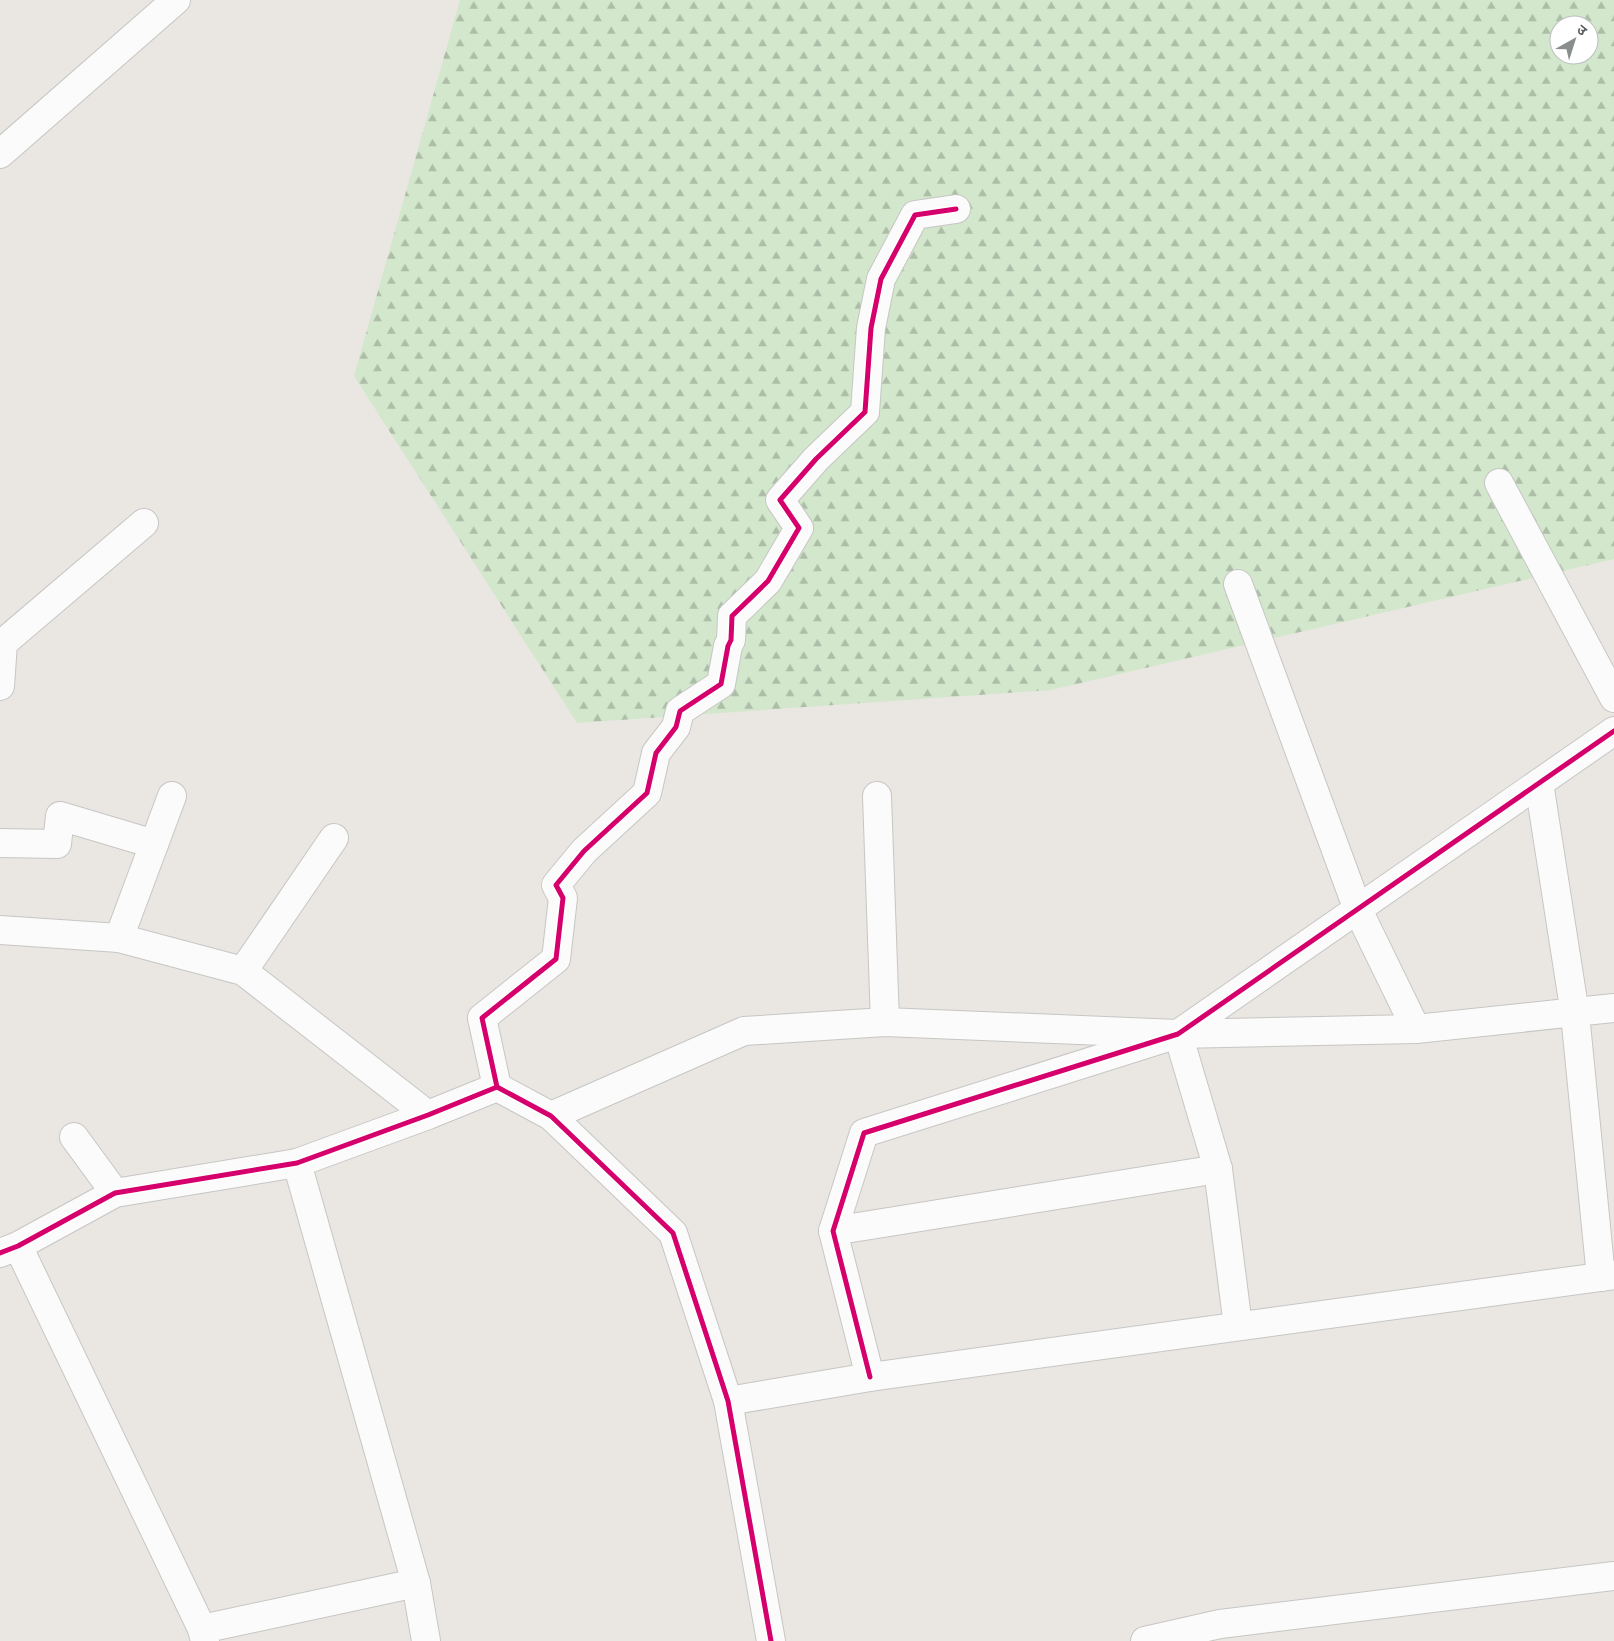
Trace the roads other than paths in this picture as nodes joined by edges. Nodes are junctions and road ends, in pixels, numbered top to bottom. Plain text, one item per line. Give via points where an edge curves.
1 (176, 0) edge
2 (0, 154) edge
3 (956, 209) dead end
4 (1499, 483) dead end
5 (144, 524) dead end
6 (1238, 584) dead end
7 (0, 686) edge
8 (1614, 698) edge
9 (1614, 731) edge
10 (1539, 783) junction
11 (172, 796) dead end
12 (877, 796) dead end
13 (334, 838) dead end
14 (0, 843) edge
15 (154, 844) junction
16 (1358, 910) junction
17 (0, 930) edge
18 (118, 938) junction
19 (243, 971) junction
20 (1614, 1008) edge
21 (1574, 1014) junction
22 (885, 1022) junction
23 (1416, 1029) junction
24 (1178, 1034) junction
25 (497, 1087) junction
26 (428, 1115) junction
27 (551, 1116) junction
28 (74, 1137) dead end
29 (298, 1162) junction
30 (1218, 1170) junction
31 (115, 1193) junction
32 (833, 1231) junction
33 (9, 1250) edge
34 (1607, 1276) edge
35 (1238, 1326) junction
36 (870, 1377) junction
37 (728, 1401) junction
38 (1614, 1576) edge
39 (416, 1583) junction
40 (203, 1635) edge
41 (426, 1641) edge
42 (771, 1641) edge
43 (1145, 1641) edge

1 - 2 street
3 - 25 street via 915,215 881,279 871,328 865,412 816,459 780,500 799,528 768,581 732,616 731,640 721,684 680,711 676,727 656,753 647,793 584,851 556,884 563,898 556,959 482,1018
4 - 8 street
5 - 7 street via 3,643
6 - 16 street
9 - 10 street
10 - 16 street
10 - 21 street
11 - 15 street
12 - 22 street
13 - 19 street
14 - 15 street via 56,844 60,816
15 - 18 street
16 - 23 street
16 - 24 street
17 - 18 street
18 - 19 street
19 - 26 street
20 - 21 street
21 - 23 street
21 - 34 street
22 - 24 street
22 - 27 street via 744,1031
23 - 24 street
24 - 30 street
24 - 32 street via 864,1133
25 - 26 street
25 - 27 street
26 - 29 street
27 - 37 street via 673,1233
28 - 31 street
29 - 31 street
29 - 39 street
30 - 32 street
30 - 35 street
31 - 33 street
32 - 36 street
33 - 40 street
34 - 35 street
35 - 36 street
36 - 37 street
37 - 42 street
38 - 43 street via 1220,1624
39 - 40 street
39 - 41 street

